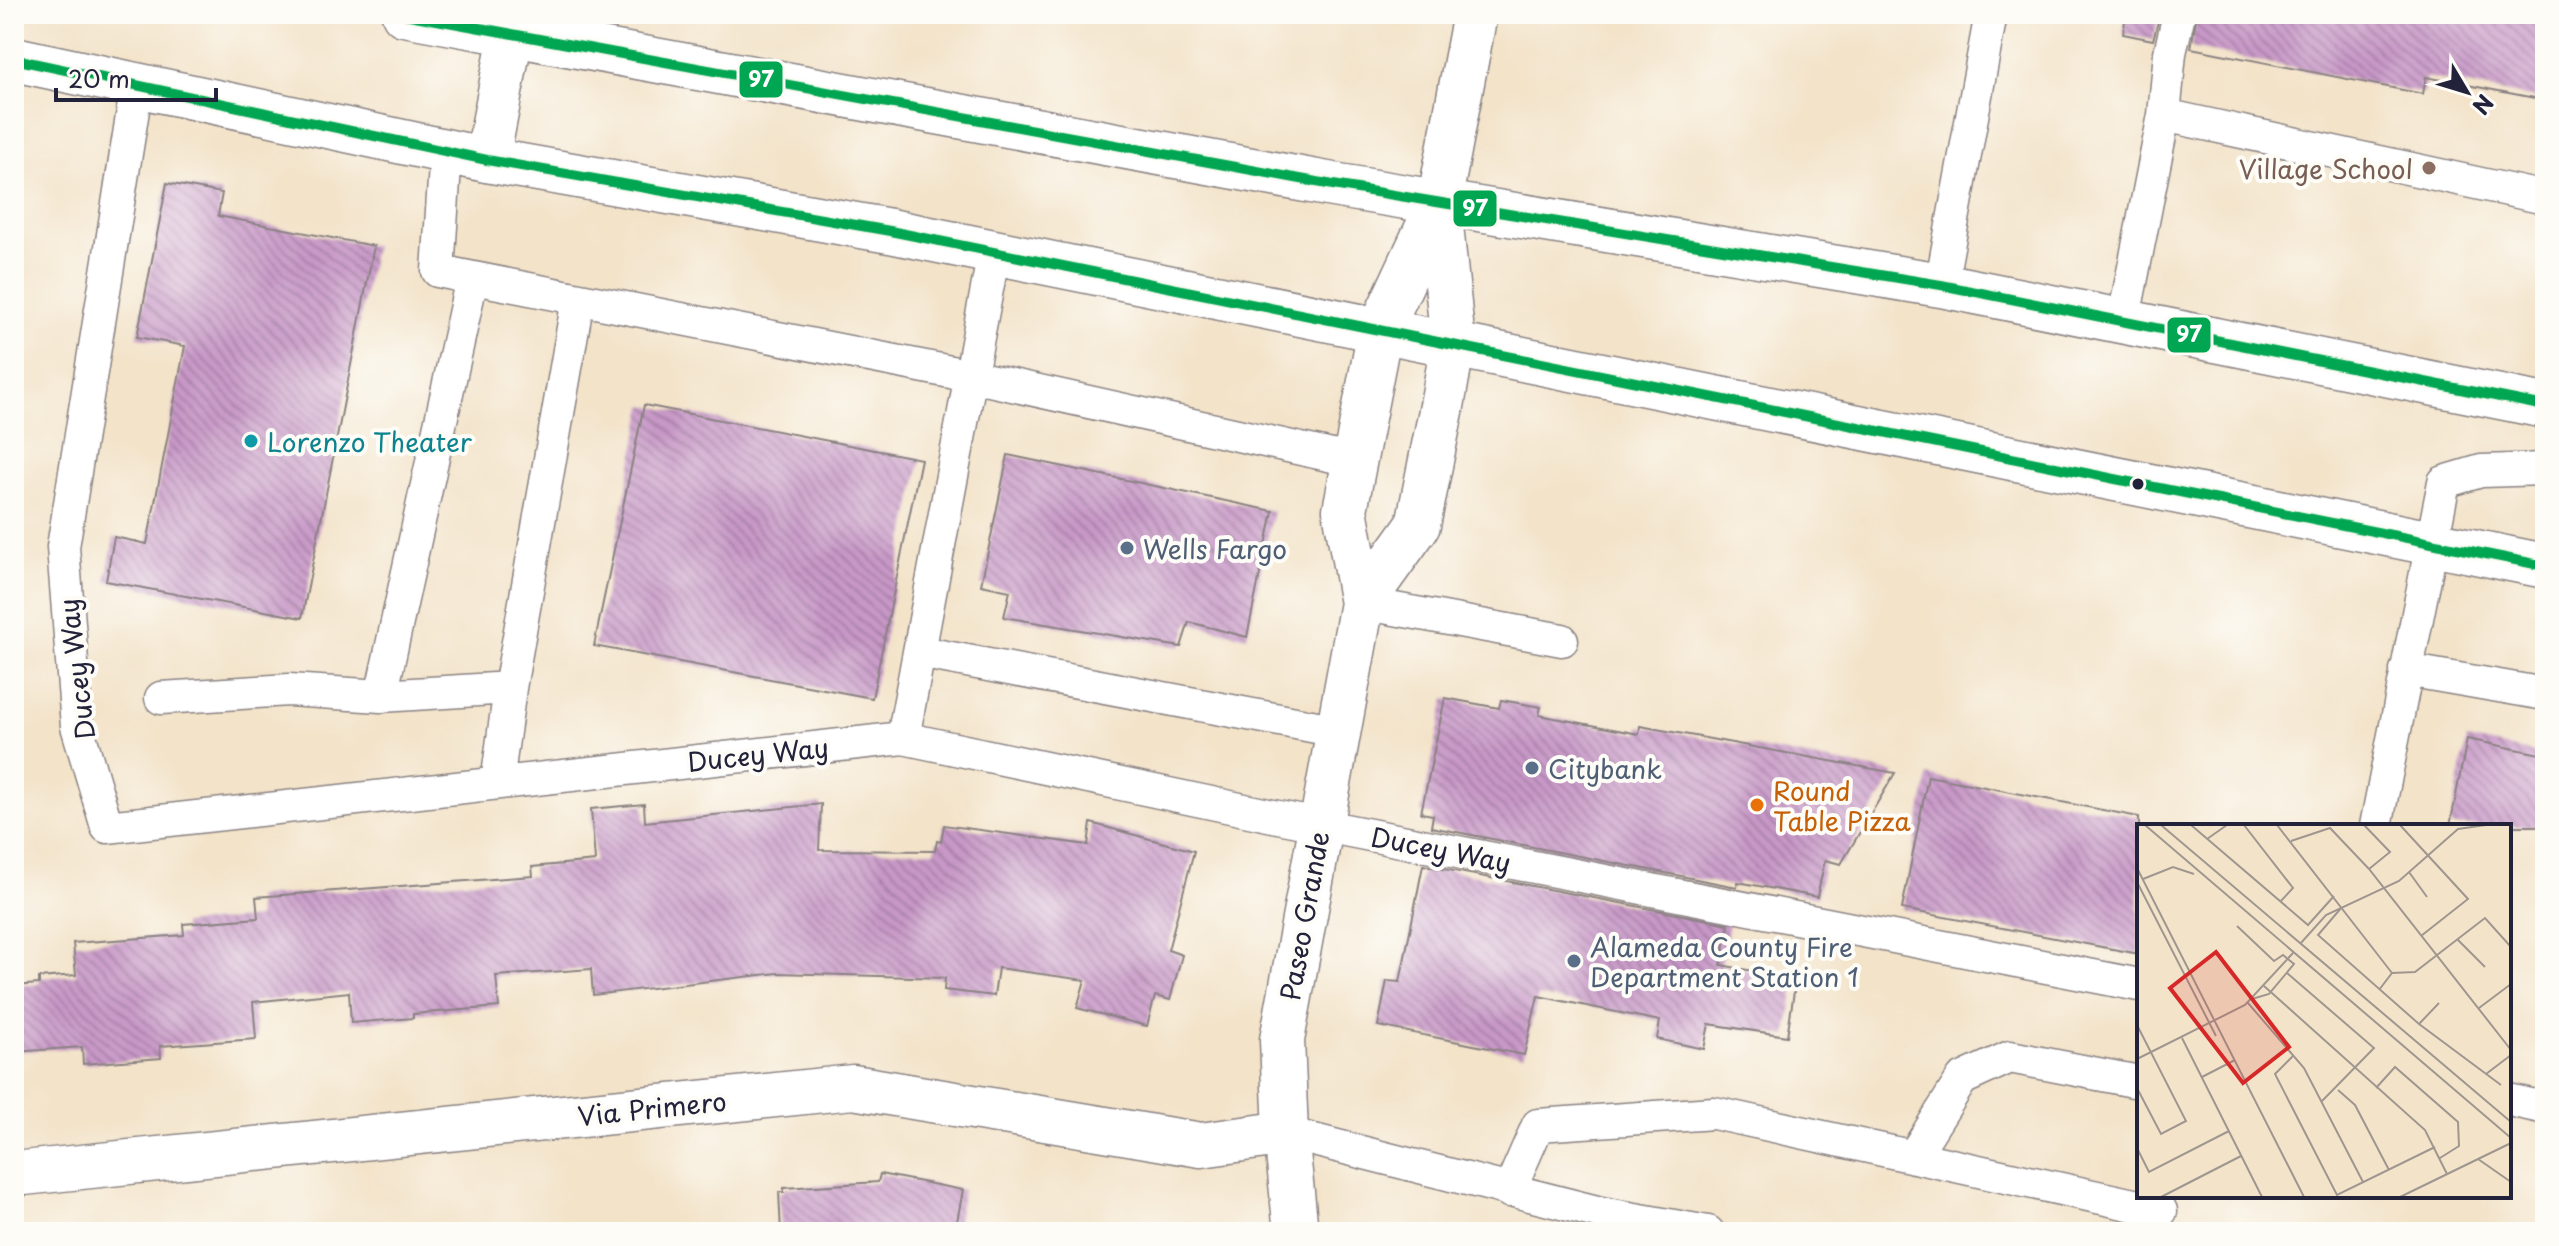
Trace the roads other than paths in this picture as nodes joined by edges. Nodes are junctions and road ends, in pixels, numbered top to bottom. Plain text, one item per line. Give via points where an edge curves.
1 (404, 14) edge
2 (1475, 14) edge
3 (1991, 14) edge
4 (2179, 14) edge
5 (513, 25) edge
6 (14, 59) edge
7 (137, 85) junction
8 (2164, 115) junction
9 (467, 156) junction
10 (2545, 198) edge
11 (1439, 203) junction
12 (994, 252) junction
13 (472, 278) junction
14 (1941, 285) junction
15 (578, 299) junction
16 (2123, 323) junction
17 (1380, 330) junction
18 (1453, 343) junction
19 (971, 376) junction
20 (2545, 406) edge
21 (1355, 461) junction
22 (2545, 469) edge
23 (2431, 542) junction
24 (2545, 566) edge
25 (1362, 603) junction
26 (1562, 640) dead end
27 (919, 652) junction
28 (2406, 670) junction
29 (510, 688) junction
30 (2545, 694) edge
31 (381, 696) junction
32 (161, 698) dead end
33 (1338, 731) junction
34 (903, 738) junction
35 (497, 783) junction
36 (1320, 824) junction
37 (2376, 824) edge
38 (2137, 985) edge
39 (2137, 1082) edge
40 (2511, 1100) edge
41 (2545, 1108) edge
42 (1286, 1133) junction
43 (1913, 1157) junction
44 (14, 1174) edge
45 (1509, 1191) junction
46 (2158, 1213) edge
47 (1296, 1232) edge
48 (1708, 1232) edge

1 - 5 main road
2 - 11 main road, Paseo Grande
3 - 14 lane
4 - 8 lane
5 - 9 main road
5 - 11 main road
6 - 7 main road
7 - 9 main road
7 - 35 lane, Ducey Way via 63,547 77,726 107,827
8 - 10 lane
8 - 16 lane
9 - 12 main road
9 - 13 lane via 438,271
11 - 14 main road
11 - 17 main road, Paseo Grande
11 - 18 main road, Paseo Grande
12 - 17 main road
12 - 19 lane
13 - 15 lane
13 - 31 lane
14 - 16 main road
15 - 19 lane
15 - 29 lane
16 - 20 main road
17 - 18 main road
17 - 21 main road, Paseo Grande
18 - 23 main road
18 - 25 main road, Paseo Grande via 1418,525
19 - 21 lane
19 - 27 lane
21 - 25 main road, Paseo Grande via 1345,510
22 - 23 lane via 2481,471 2444,482
23 - 24 main road
23 - 28 lane
25 - 26 lane
25 - 33 main road, Paseo Grande
27 - 33 lane
27 - 34 lane
28 - 30 lane
28 - 37 lane
29 - 31 lane
29 - 35 lane
31 - 32 lane via 289,690
33 - 36 main road, Paseo Grande
34 - 35 lane, Ducey Way
34 - 36 lane, Ducey Way
36 - 38 lane, Ducey Way
36 - 42 main road, Paseo Grande via 1282,1040
39 - 43 lane via 2010,1057 1962,1079
40 - 41 lane
42 - 44 main road, Via Primero via 1201,1145 853,1087
42 - 45 lane
42 - 47 main road, Paseo Grande
43 - 45 lane via 1714,1113 1538,1125
43 - 46 lane
45 - 48 lane

